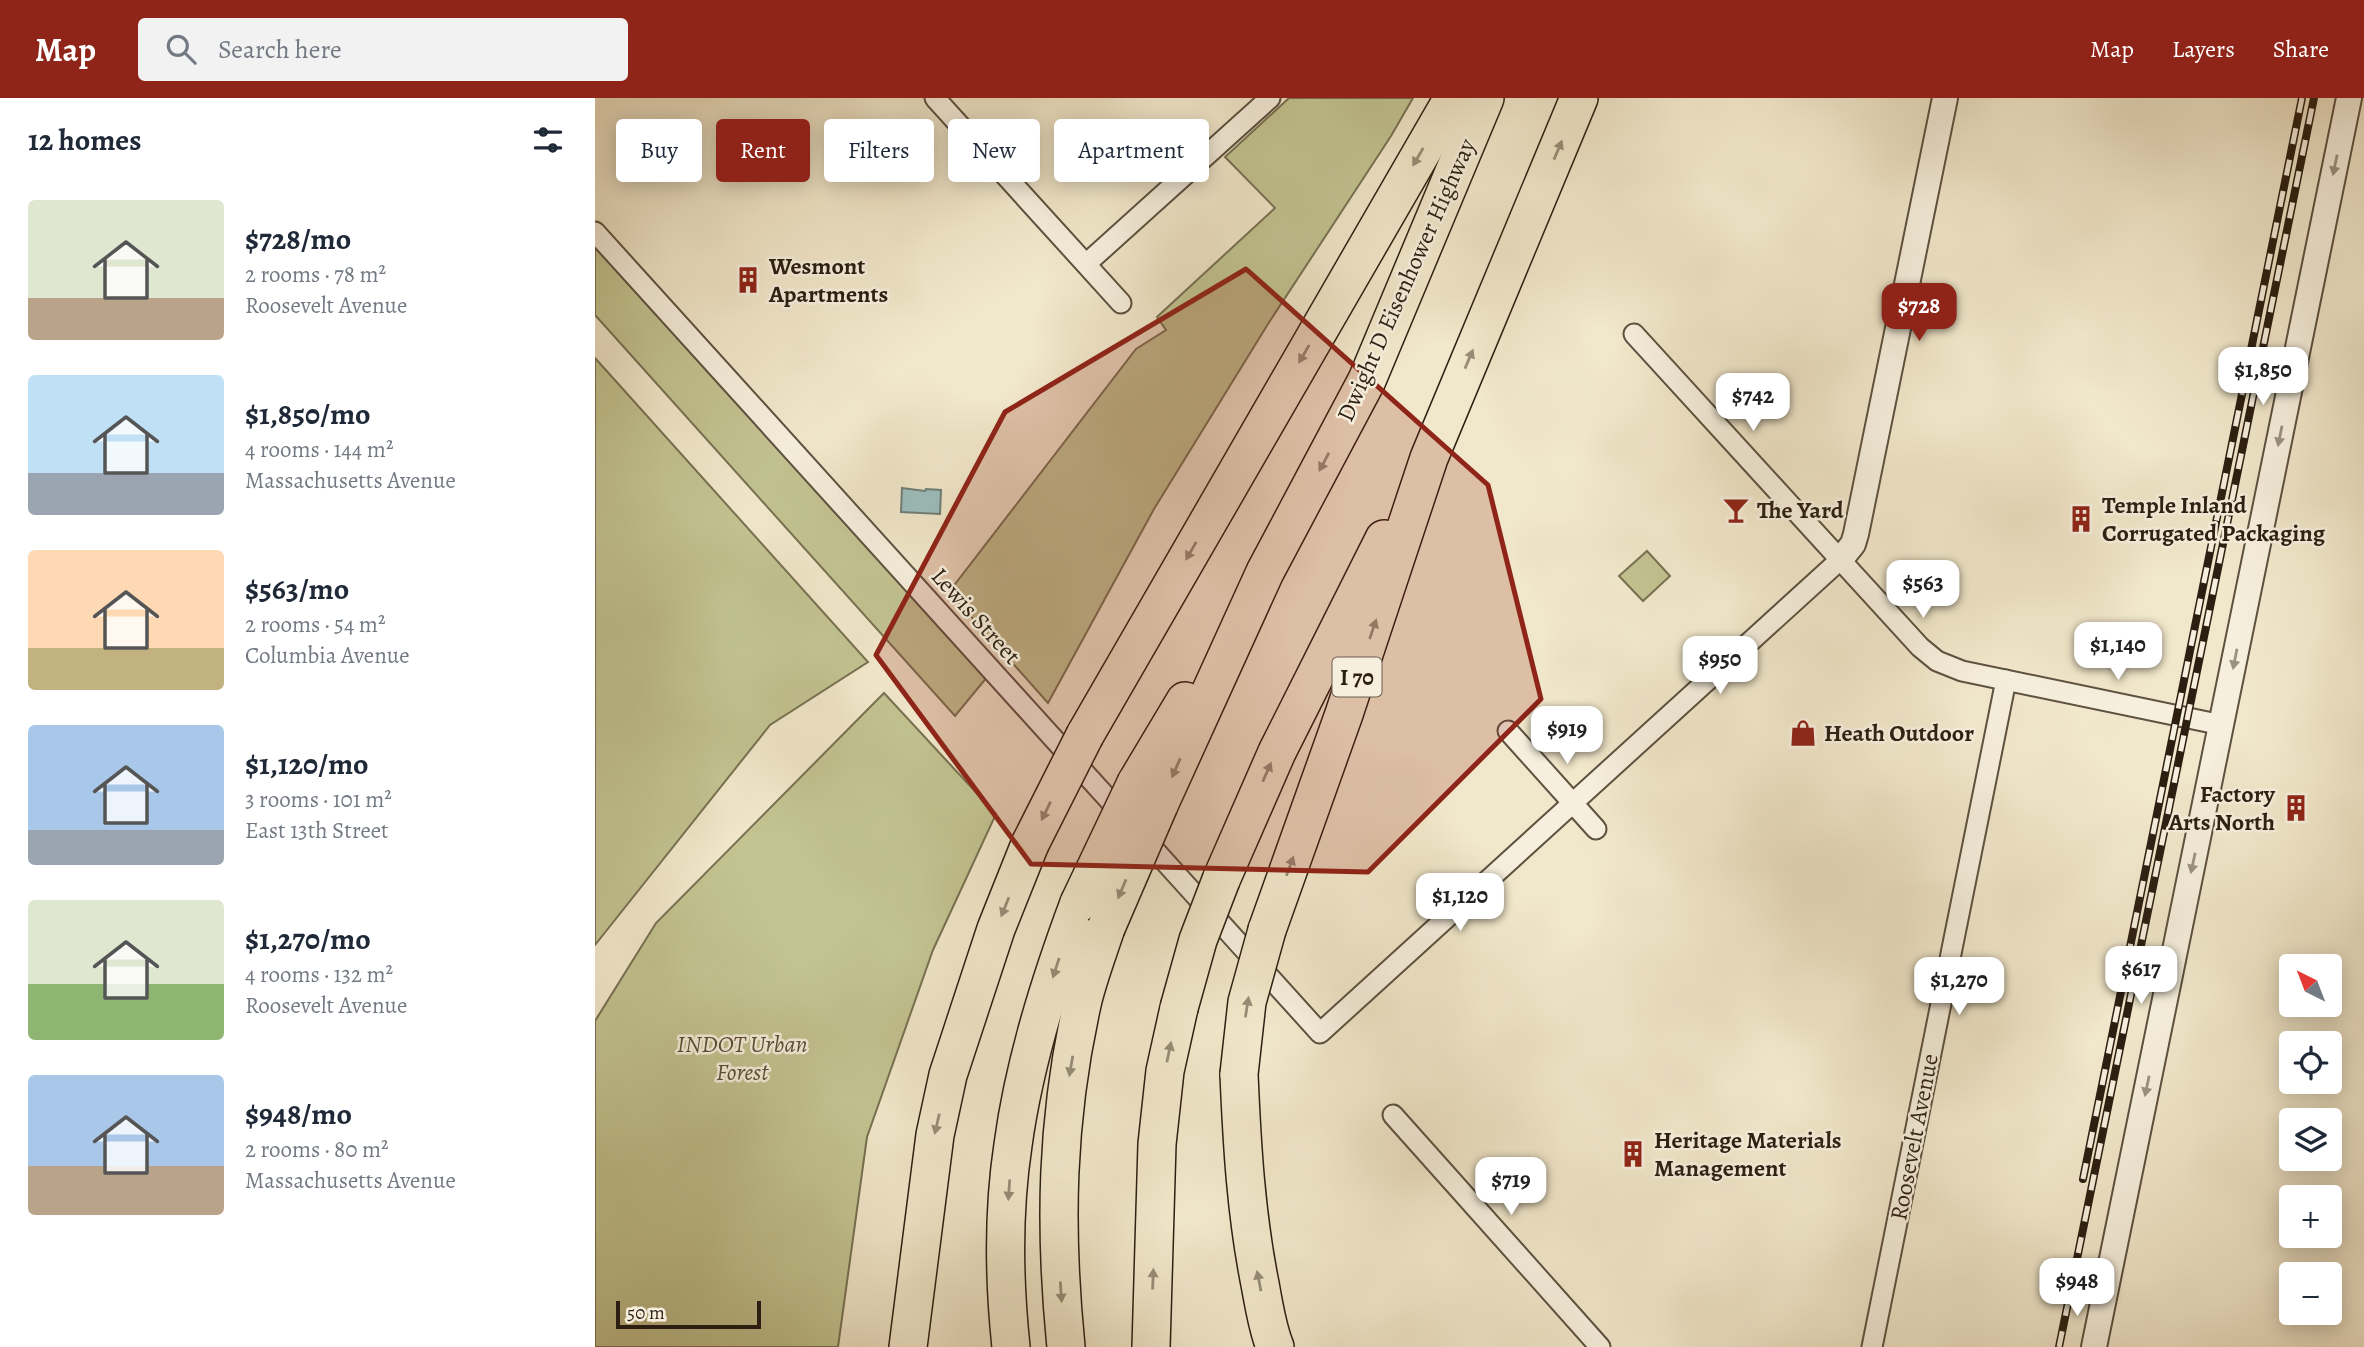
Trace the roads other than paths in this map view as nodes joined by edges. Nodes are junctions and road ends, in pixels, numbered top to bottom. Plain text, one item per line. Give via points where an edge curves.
1 (935, 98) edge
2 (1270, 98) edge
3 (1453, 98) edge
4 (1485, 98) edge
5 (1579, 98) edge
6 (1945, 98) edge
7 (2349, 98) edge
8 (595, 232) edge
9 (1086, 264) junction
10 (1121, 303) dead end
11 (1635, 334) dead end
12 (1443, 422) junction
13 (1841, 559) junction
14 (2006, 680) junction
15 (2222, 724) junction
16 (1508, 731) dead end
17 (1148, 794) junction
18 (1573, 803) junction
19 (1596, 829) dead end
20 (1393, 1115) dead end
21 (908, 1347) edge
22 (1011, 1347) edge
23 (1066, 1347) edge
24 (1151, 1347) edge
25 (1275, 1347) edge
26 (1600, 1347) edge
27 (1872, 1347) edge
28 (2094, 1347) edge

1 - 9 street
2 - 9 street
3 -> 21 highway, bridge via 1086,734 1030,844 996,929 949,1074 932,1149
4 -> 17 highway, Dwight D Eisenhower Highway via 1367,380
12 -> 5 highway, I 70
6 - 13 street via 1856,534
7 -> 15 street
8 - 18 street, Lewis Street via 1320,1033
9 - 10 street
11 - 13 street
24 -> 12 highway, bridge via 1157,1144 1165,1071 1198,940 1277,751
25 -> 12 highway, I 70, bridge via 1256,1266 1243,1173 1239,1074 1247,1002 1266,930
13 - 14 street via 1930,656 1962,671
13 - 18 street
14 - 15 street
14 - 27 street, Roosevelt Avenue
15 -> 28 street
16 - 18 street
17 -> 22 highway, bridge via 1079,903 1031,1054 1013,1145 1006,1224
17 -> 23 highway, bridge via 1083,998 1070,1070 1060,1142 1057,1216
18 - 19 street
20 - 26 street

